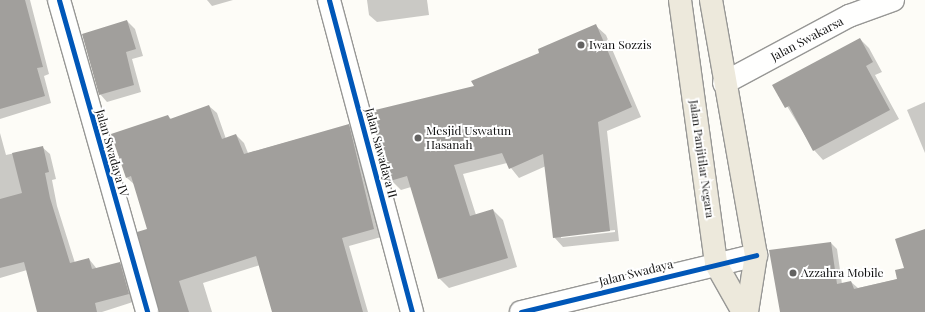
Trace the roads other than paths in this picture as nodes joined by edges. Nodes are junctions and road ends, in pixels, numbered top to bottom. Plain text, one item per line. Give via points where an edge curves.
1 (59, 0) edge
2 (329, 0) edge
3 (680, 0) edge
4 (711, 0) edge
5 (892, 0) edge
6 (724, 83) junction
7 (756, 255) junction
8 (716, 264) junction
9 (147, 312) edge
10 (412, 312) edge
11 (521, 312) edge
12 (743, 312) edge
13 (747, 312) edge

1 - 9 street, Jalan Swadaya IV
2 - 10 street, Jalan Sawadaya II
3 - 8 main road, Jalan Panjitilar Negara
4 - 6 main road
5 - 6 street, Jalan Swakarsa via 849,16
6 - 7 main road
7 - 8 street, Jalan Swadaya
7 - 13 main road
8 - 11 street, Jalan Swadaya
8 - 12 main road, Jalan Panjitilar Negara

